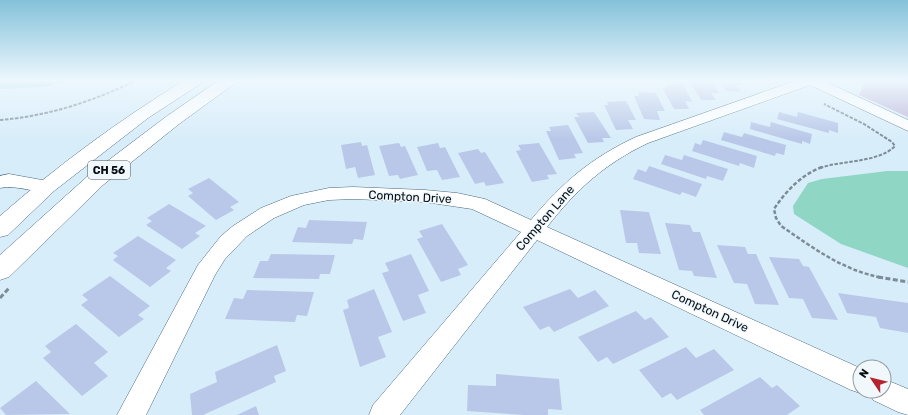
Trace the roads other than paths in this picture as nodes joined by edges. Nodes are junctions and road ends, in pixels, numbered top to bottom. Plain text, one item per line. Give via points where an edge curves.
1 (163, 100) edge
2 (200, 100) edge
3 (753, 100) edge
4 (854, 100) edge
5 (908, 126) edge
6 (0, 182) edge
7 (47, 186) junction
8 (0, 229) edge
9 (534, 229) junction
10 (0, 270) edge
11 (852, 377) edge
12 (892, 396) edge
13 (908, 403) edge
14 (131, 415) edge
15 (382, 415) edge

1 - 7 main road, CH 56
2 - 10 main road, CH 56 via 96,180
3 - 9 street, Compton Lane via 642,140 619,152 584,175
4 - 5 street
6 - 7 street via 9,180
7 - 8 main road, CH 56
9 - 11 street, Compton Drive
9 - 14 street, Compton Drive via 478,204 437,196 329,194 273,211 233,236 218,252
9 - 15 street, Compton Lane
12 - 13 street

